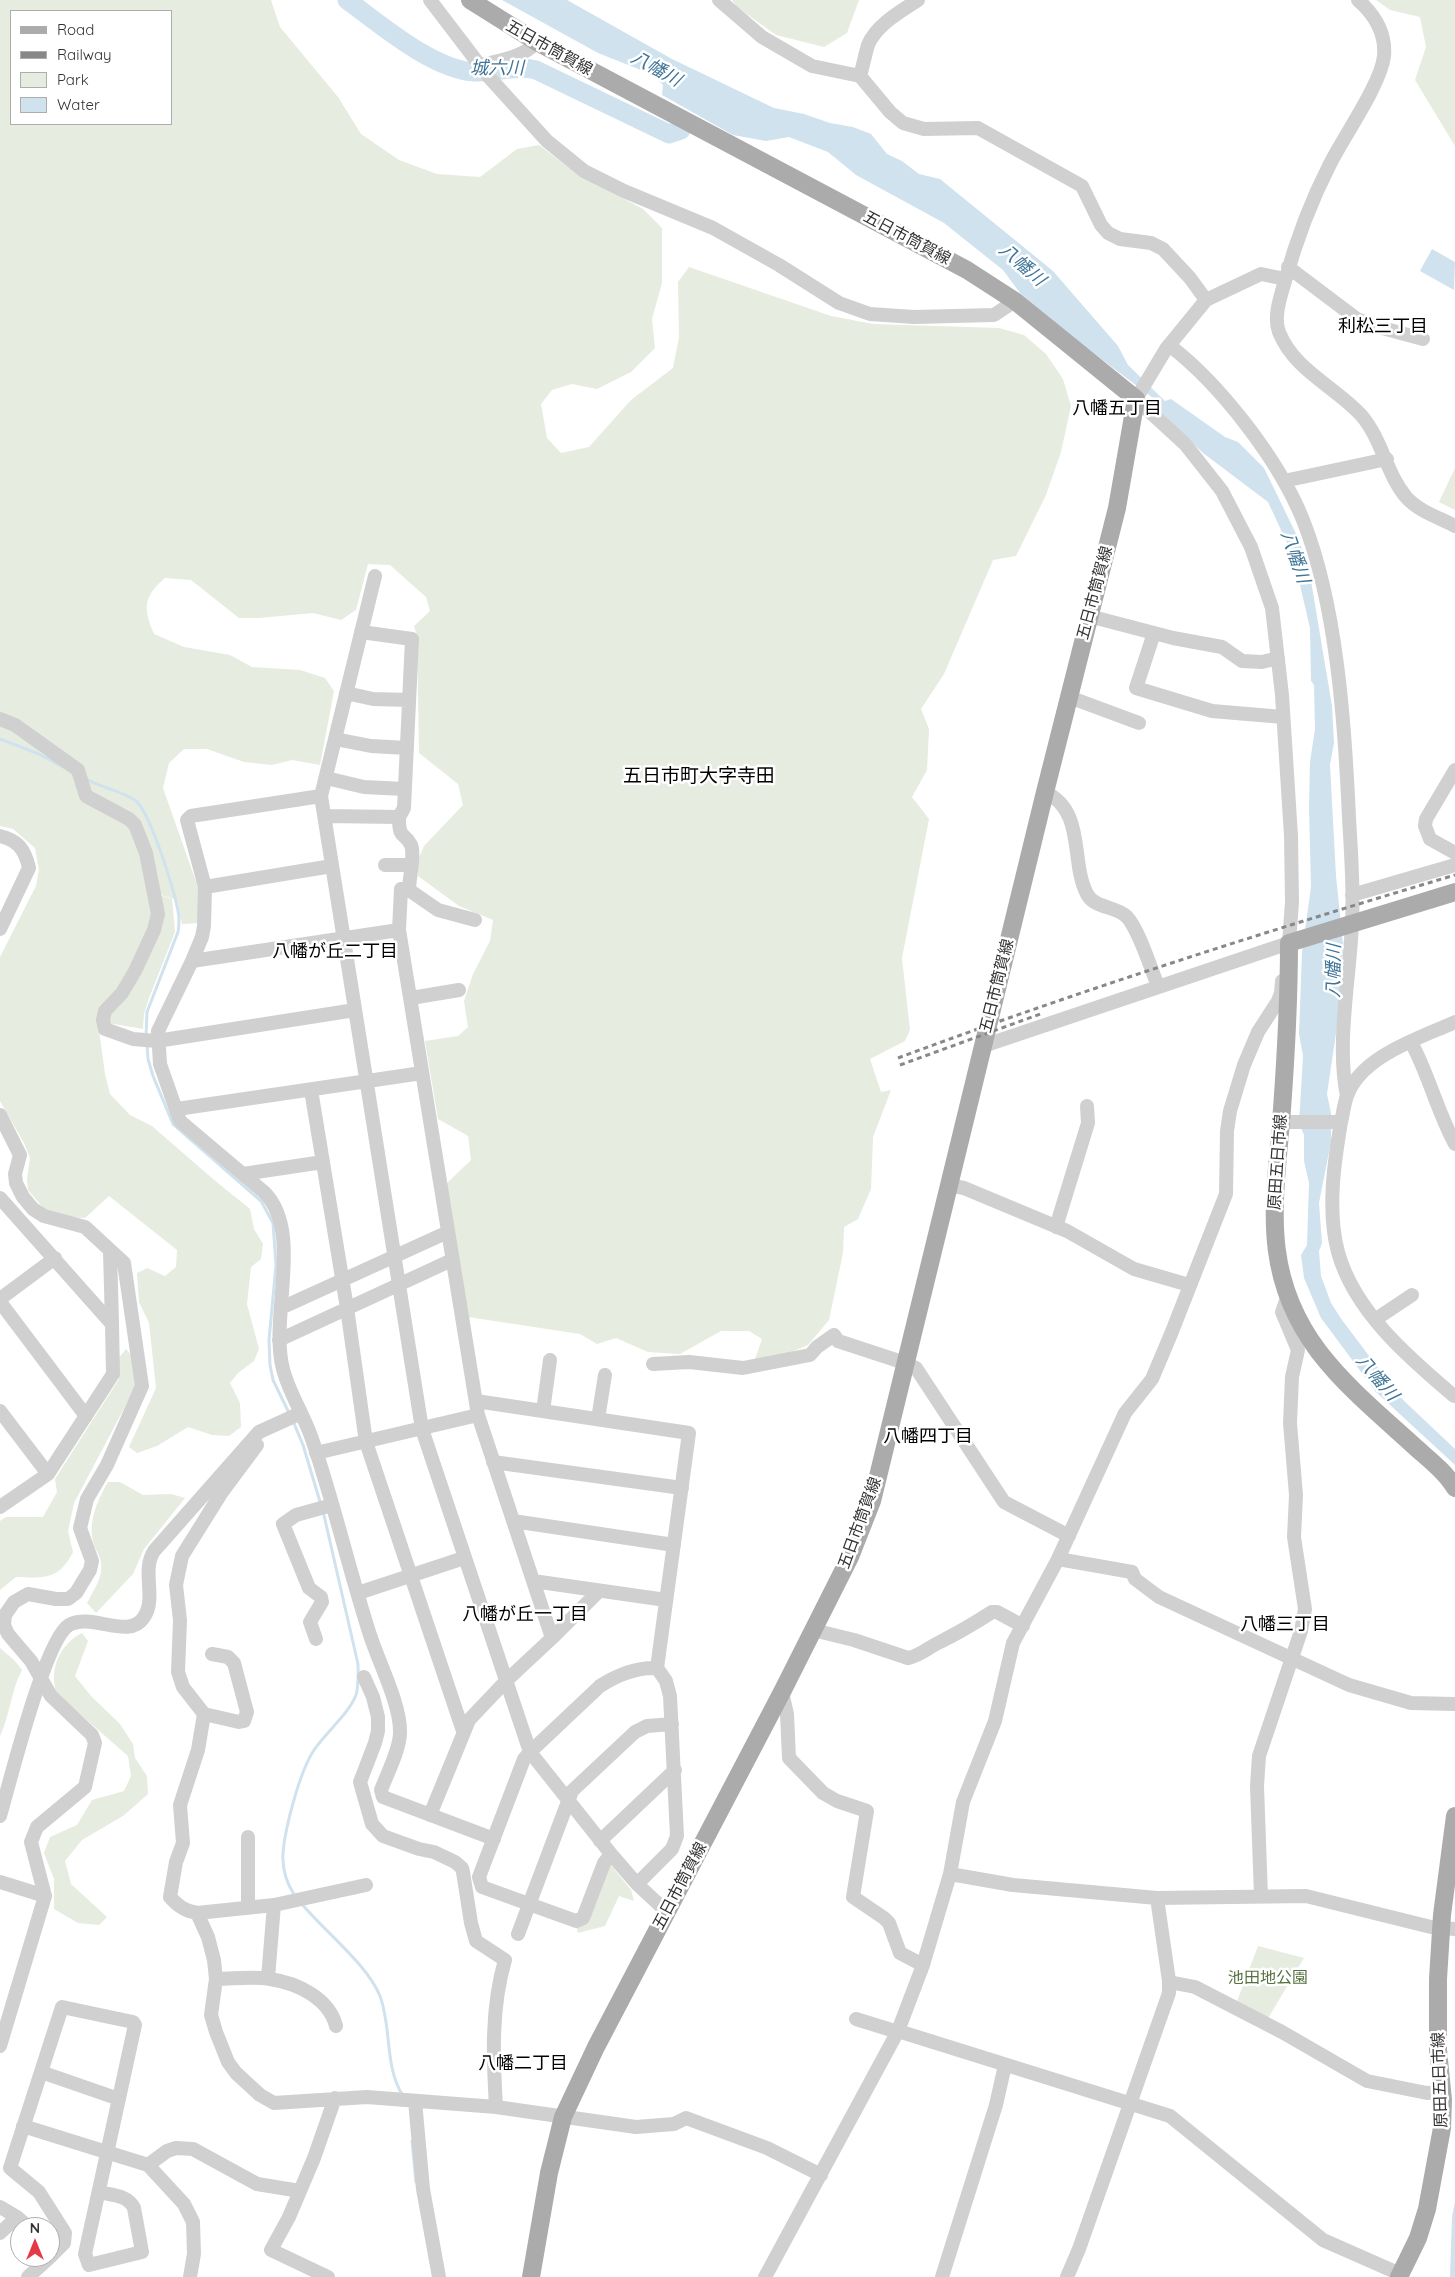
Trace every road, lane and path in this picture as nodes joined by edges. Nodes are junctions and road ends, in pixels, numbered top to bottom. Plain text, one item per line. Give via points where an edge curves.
1 (430, 0) edge
2 (470, 0) edge
3 (719, 0) edge
4 (918, 0) edge
5 (1358, 0) edge
6 (537, 42) junction
7 (484, 69) junction
8 (860, 76) junction
9 (1287, 273) junction
10 (1206, 300) junction
11 (1015, 301) junction
12 (1423, 339) dead end
13 (1167, 347) junction
14 (1139, 396) junction
15 (1387, 459) junction
16 (1284, 481) junction
17 (1455, 526) edge
18 (375, 576) dead end
19 (1088, 616) junction
20 (361, 632) junction
21 (1154, 633) junction
22 (1278, 658) junction
23 (346, 693) junction
24 (1069, 697) junction
25 (408, 700) junction
26 (1283, 717) junction
27 (0, 719) edge
28 (1139, 723) dead end
29 (335, 738) junction
30 (407, 748) junction
31 (1455, 770) edge
32 (326, 778) junction
33 (404, 789) junction
34 (1045, 792) junction
35 (322, 796) junction
36 (325, 816) junction
37 (399, 817) junction
38 (0, 836) edge
39 (1455, 853) edge
40 (385, 864) dead end
41 (411, 865) junction
42 (1455, 865) edge
43 (332, 866) junction
44 (205, 888) junction
45 (408, 890) junction
46 (1455, 892) edge
47 (1352, 895) junction
48 (476, 920) dead end
49 (1350, 923) junction
50 (0, 929) edge
51 (399, 930) junction
52 (344, 938) junction
53 (1291, 946) junction
54 (192, 962) junction
55 (1158, 986) junction
56 (459, 990) dead end
57 (410, 998) junction
58 (355, 1010) junction
59 (1455, 1022) edge
60 (157, 1041) junction
61 (1411, 1042) junction
62 (983, 1046) junction
63 (422, 1073) junction
64 (367, 1080) junction
65 (311, 1090) junction
66 (1346, 1096) junction
67 (1087, 1106) dead end
68 (177, 1109) junction
69 (0, 1115) edge
70 (1284, 1122) junction
71 (1339, 1122) junction
72 (1455, 1144) edge
73 (323, 1162) junction
74 (243, 1174) junction
75 (948, 1185) junction
76 (0, 1198) edge
77 (5, 1213) edge
78 (1056, 1226) junction
79 (448, 1232) junction
80 (110, 1250) junction
81 (395, 1256) junction
82 (55, 1258) junction
83 (452, 1260) junction
84 (342, 1282) junction
85 (1189, 1285) junction
86 (400, 1286) junction
87 (1288, 1295) junction
88 (1412, 1295) dead end
89 (0, 1301) edge
90 (281, 1308) junction
91 (347, 1308) junction
92 (1376, 1319) junction
93 (112, 1324) junction
94 (279, 1340) junction
95 (550, 1360) dead end
96 (906, 1363) junction
97 (654, 1364) dead end
98 (605, 1375) dead end
99 (1454, 1396) edge
100 (476, 1401) junction
101 (0, 1411) edge
102 (543, 1411) junction
103 (478, 1415) junction
104 (86, 1416) junction
105 (294, 1416) junction
106 (598, 1418) junction
107 (269, 1428) junction
108 (422, 1428) junction
109 (366, 1442) junction
110 (316, 1453) junction
111 (493, 1462) junction
112 (48, 1474) junction
113 (682, 1488) junction
114 (1455, 1488) edge
115 (0, 1506) edge
116 (325, 1507) junction
117 (513, 1521) junction
118 (1069, 1536) junction
119 (674, 1545) junction
120 (464, 1558) junction
121 (1058, 1559) junction
122 (411, 1576) junction
123 (534, 1581) junction
124 (599, 1591) junction
125 (358, 1592) junction
126 (666, 1600) junction
127 (1023, 1626) junction
128 (813, 1630) junction
129 (552, 1638) junction
130 (316, 1639) dead end
131 (212, 1654) dead end
132 (1292, 1657) junction
133 (656, 1668) junction
134 (364, 1676) dead end
135 (41, 1679) junction
136 (506, 1681) junction
137 (782, 1692) junction
138 (1455, 1704) edge
139 (204, 1714) junction
140 (672, 1724) junction
141 (463, 1731) junction
142 (530, 1752) junction
143 (674, 1770) junction
144 (568, 1801) junction
145 (430, 1815) junction
146 (0, 1816) edge
147 (1455, 1816) edge
148 (248, 1837) dead end
149 (494, 1839) junction
150 (600, 1841) junction
151 (611, 1854) junction
152 (455, 1862) junction
153 (950, 1874) junction
154 (0, 1882) edge
155 (637, 1884) junction
156 (366, 1885) dead end
157 (482, 1887) junction
158 (45, 1896) junction
159 (1261, 1896) junction
160 (1157, 1898) junction
161 (530, 1904) junction
162 (274, 1905) junction
163 (248, 1908) junction
164 (667, 1912) junction
165 (197, 1913) junction
166 (1448, 1929) edge
167 (518, 1934) dead end
168 (923, 1966) junction
169 (268, 1978) junction
170 (216, 1979) junction
171 (1169, 1982) junction
172 (856, 2018) dead end
173 (336, 2026) dead end
174 (3, 2028) edge
175 (898, 2031) junction
176 (0, 2046) edge
177 (1005, 2065) junction
178 (41, 2072) junction
179 (1442, 2092) junction
180 (120, 2098) junction
181 (335, 2098) junction
182 (409, 2100) junction
183 (1131, 2103) junction
184 (496, 2107) junction
185 (563, 2117) junction
186 (23, 2126) junction
187 (107, 2152) junction
188 (148, 2165) junction
189 (821, 2175) junction
190 (300, 2191) junction
191 (99, 2192) junction
192 (0, 2207) edge
193 (17, 2217) edge
194 (55, 2217) edge
195 (10, 2224) edge
196 (60, 2225) edge
197 (0, 2233) edge
198 (60, 2246) edge
199 (38, 2267) edge
200 (1399, 2276) edge
201 (28, 2277) edge
202 (190, 2277) edge
203 (328, 2277) edge
204 (439, 2277) edge
205 (531, 2277) edge
206 (765, 2277) edge
207 (942, 2277) edge
208 (1068, 2277) edge

1 - 7 street
2 - 6 main road, 五日市筒賀線
3 - 8 street via 762,37 812,66
4 - 8 street via 891,18 876,33 869,44
5 - 9 street via 1370,10 1380,27 1384,57 1377,79 1312,203
6 - 7 street via 532,49
6 - 11 main road, 五日市筒賀線 via 967,270
7 - 11 street via 548,142 584,171 713,228 839,303 870,314 914,317 994,315
8 - 10 street via 903,123 924,129 978,128 1082,186 1108,233 1163,249
9 - 10 street via 1261,274
9 - 12 street via 1356,319
9 - 15 street via 1279,302 1278,330 1288,350 1361,416
10 - 13 street
11 - 14 main road, 五日市筒賀線
13 - 14 street
13 - 16 street via 1185,358 1219,394 1255,438
14 - 19 main road, 五日市筒賀線 via 1117,508
14 - 22 street via 1185,444 1222,491 1251,547 1272,608
15 - 16 street
15 - 17 street via 1407,498
16 - 47 street via 1314,550 1333,641 1347,759
18 - 20 street
19 - 21 street
19 - 24 main road, 五日市筒賀線
20 - 23 street
20 - 25 street via 412,639
21 - 22 street via 1222,647 1242,661 1262,662
21 - 26 street via 1136,688 1212,710
22 - 26 street
23 - 25 street via 373,699
23 - 29 street
24 - 28 street
24 - 34 main road, 五日市筒賀線
25 - 30 street
26 - 53 street via 1291,836
27 - 60 street via 15,724 62,757 78,770 86,796 135,825 146,853 158,914 135,971 103,1020 105,1029
29 - 30 street via 371,746
29 - 32 street
30 - 33 street
31 - 39 street via 1425,826 1430,840
32 - 33 street via 364,787
32 - 35 street
33 - 37 street via 404,808
34 - 55 street via 1057,797 1067,814 1087,896 1127,917
34 - 62 main road, 五日市筒賀線
35 - 36 street
35 - 44 street via 191,816 187,820
36 - 37 street
36 - 43 street
37 - 41 street via 400,833 411,845
38 - 50 street via 19,845 29,868
40 - 41 street
41 - 45 street
42 - 47 street
43 - 44 street
43 - 52 street
44 - 54 street via 204,926
45 - 48 street via 438,910
45 - 51 street via 401,889
46 - 49 main road
47 - 49 street
49 - 53 main road
49 - 66 street
51 - 52 street
51 - 57 street
52 - 54 street
52 - 58 street
53 - 55 street
53 - 70 main road, 原田五日市線
53 - 85 street via 1282,962 1282,993 1258,1032 1230,1111 1226,1194
54 - 60 street via 158,1032
55 - 62 street
56 - 57 street
57 - 63 street
58 - 60 street
58 - 64 street
59 - 61 street
60 - 68 street via 160,1064
61 - 66 street via 1384,1055 1366,1070
61 - 72 street
62 - 75 main road, 五日市筒賀線
63 - 64 street
63 - 79 street
64 - 65 street
64 - 81 street
65 - 68 street
65 - 73 street
66 - 71 street
67 - 78 street via 1088,1123
68 - 74 street via 180,1121
69 - 80 street via 20,1155 15,1174 23,1197 44,1216 85,1227
70 - 71 street
70 - 87 main road, 原田五日市線 via 1274,1196 1274,1229 1276,1255
71 - 92 street via 1334,1173 1335,1239 1347,1277
73 - 74 street
73 - 84 street
74 - 90 street via 272,1200 280,1219 283,1240
75 - 78 street via 964,1188
75 - 96 main road, 五日市筒賀線
76 - 77 street
77 - 82 street
78 - 85 street via 1134,1269
79 - 81 street
79 - 83 street
80 - 93 street
80 - 135 street via 124,1263 142,1386 107,1465 87,1499 80,1528 92,1563 82,1584 76,1593 64,1600 34,1594 23,1596 5,1615 4,1625 8,1634
81 - 84 street
81 - 86 street
82 - 89 street
82 - 93 street
83 - 86 street
83 - 100 street
84 - 90 street
84 - 91 street
85 - 118 street via 1152,1379 1125,1413
86 - 91 street
86 - 108 street
87 - 114 main road, 原田五日市線 via 1304,1330 1319,1352 1348,1385 1434,1464
87 - 132 street via 1282,1312 1298,1350 1292,1377 1290,1423 1296,1495 1294,1537 1305,1609
88 - 92 street
89 - 104 street
90 - 94 street
91 - 94 street
91 - 109 street
92 - 99 street via 1411,1358
93 - 104 street via 114,1374
94 - 105 street
95 - 102 street
96 - 97 street via 838,1341 834,1334 810,1355 743,1368 689,1362
96 - 118 street via 916,1368 1004,1502
96 - 128 main road, 五日市筒賀線 via 872,1501 850,1557
98 - 106 street
100 - 102 street
100 - 103 street
101 - 112 street
102 - 106 street
103 - 108 street
103 - 111 street
104 - 112 street
105 - 107 street
105 - 110 street
106 - 113 street via 689,1433
107 - 135 street via 259,1432 154,1551 148,1566 148,1607 141,1620 128,1627 88,1620 68,1626 59,1636
107 - 139 street via 222,1492 182,1556 176,1585 180,1620 178,1672 183,1687
108 - 109 street
108 - 120 street
109 - 110 street
109 - 122 street
110 - 116 street
111 - 113 street
111 - 117 street
112 - 115 street
113 - 119 street
116 - 125 street
116 - 130 street via 296,1515 283,1524 309,1588 321,1597 322,1602 310,1622
117 - 119 street
117 - 123 street
118 - 121 street
119 - 126 street
120 - 122 street
120 - 136 street
121 - 127 street
121 - 132 street via 1132,1572 1135,1579 1159,1597
122 - 125 street
122 - 141 street
123 - 124 street
123 - 129 street
124 - 126 street
124 - 129 street
125 - 145 street via 400,1731 381,1790 383,1797
126 - 133 street
127 - 128 street via 992,1612 956,1635 908,1658
127 - 153 street via 1011,1651 995,1721 963,1802
128 - 137 main road, 五日市筒賀線
129 - 136 street
131 - 139 street via 228,1657 234,1663 247,1716 239,1722
132 - 138 street via 1342,1682 1367,1690 1417,1704
132 - 159 street via 1259,1756
133 - 140 street via 668,1688
133 - 142 street via 637,1670 600,1686
134 - 152 street via 378,1718 375,1743 360,1782 372,1824 383,1836
135 - 146 street
135 - 158 street via 51,1696 92,1735 95,1743 85,1788 37,1827 32,1836
136 - 141 street via 469,1720
136 - 142 street
137 - 164 main road, 五日市筒賀線
137 - 168 street via 787,1714 789,1758 823,1793 867,1811 853,1897 884,1918 900,1953
139 - 165 street via 198,1750 180,1805 183,1843 170,1897 179,1907
140 - 143 street
140 - 144 street via 648,1726 635,1732 572,1791
141 - 145 street
142 - 144 street
142 - 149 street via 524,1759
143 - 150 street
143 - 155 street via 678,1827 675,1843
144 - 150 street
144 - 161 street
145 - 149 street
147 - 166 main road, 原田五日市線
148 - 163 street
149 - 157 street via 479,1877
150 - 151 street
151 - 155 street
151 - 161 street via 604,1863 584,1918 576,1921
152 - 157 street via 463,1861 469,1867 474,1889
152 - 184 street via 462,1868 476,1941 505,1960 495,2005
153 - 160 street via 1013,1886
153 - 168 street
154 - 158 street
155 - 164 street
156 - 162 street
157 - 161 street
158 - 174 street
159 - 160 street
159 - 166 street via 1306,1896
160 - 171 street
161 - 167 street
162 - 163 street
162 - 169 street
163 - 165 street
164 - 185 main road, 五日市筒賀線
165 - 170 street via 210,1945
166 - 179 main road, 原田五日市線 via 1438,1988
168 - 175 street
169 - 170 street
169 - 173 street via 318,1998 332,2011
170 - 181 street via 211,2015 228,2062 240,2079 274,2103
171 - 179 street via 1194,1986 1367,2081 1427,2093
171 - 183 street via 1169,1993
172 - 175 street
174 - 176 street
175 - 177 street
175 - 189 street
177 - 183 street
177 - 207 street via 996,2105
178 - 180 street
178 - 180 street via 62,2007 133,2022
178 - 186 street
179 - 200 main road, 原田五日市線 via 1442,2128 1427,2209 1418,2238
180 - 187 street
181 - 182 street
181 - 190 street
182 - 184 street
182 - 204 street
183 - 200 street via 1160,2112 1180,2123 1323,2240
183 - 208 street
184 - 185 street
185 - 189 street via 636,2127 668,2125 686,2118 767,2148
185 - 205 main road, 五日市筒賀線 via 549,2173
186 - 187 street
186 - 194 street via 10,2168 39,2192
187 - 188 street
187 - 191 street
188 - 190 street via 176,2148 193,2149 257,2184
188 - 202 street via 184,2204 193,2222 194,2254
189 - 206 street
190 - 203 street via 271,2250
191 - 191 street via 132,2202 142,2252 89,2266 85,2254
192 - 193 street
195 - 197 street
196 - 198 street via 65,2233 64,2243
199 - 201 street

